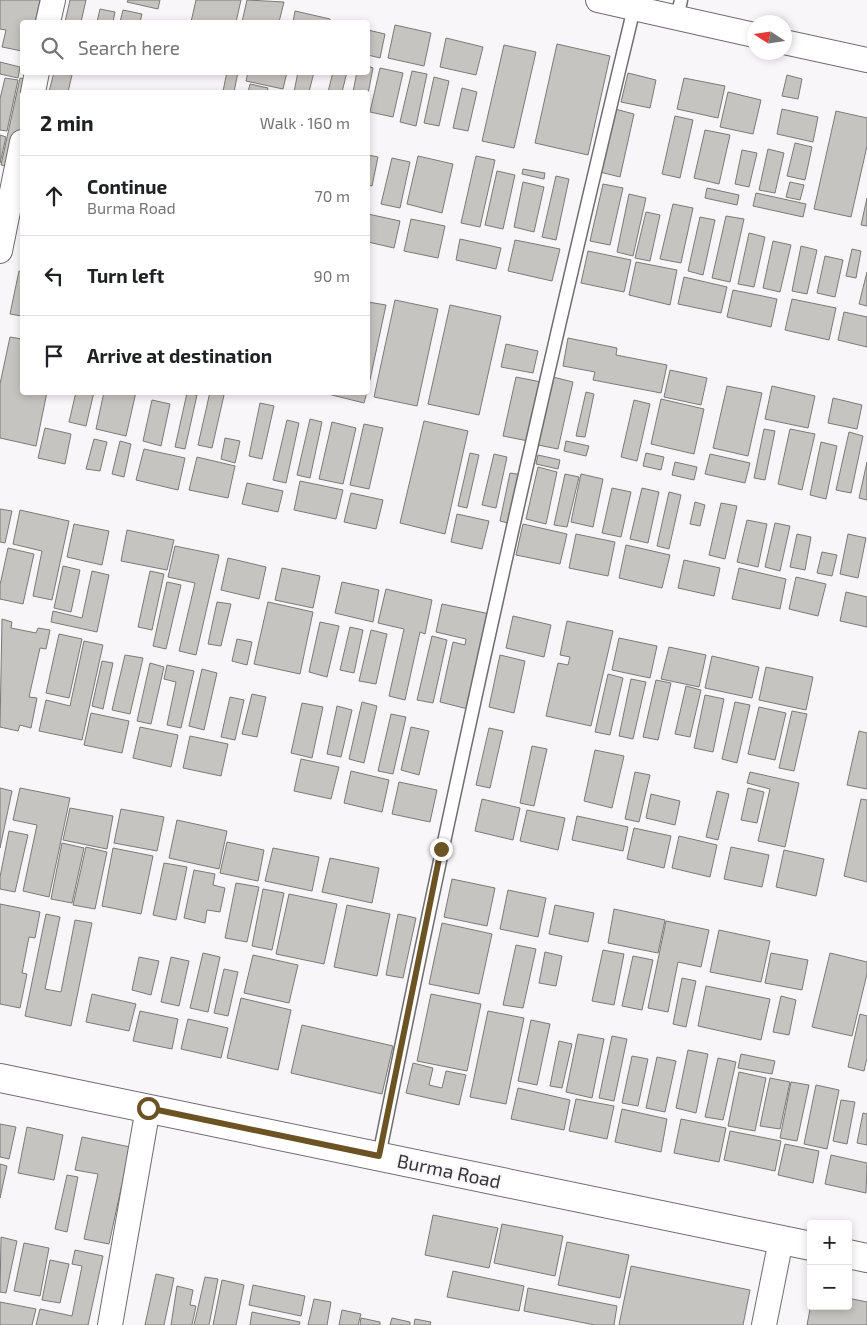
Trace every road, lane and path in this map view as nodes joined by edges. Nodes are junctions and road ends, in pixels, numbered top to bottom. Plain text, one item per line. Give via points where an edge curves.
1 (52, 0) edge
2 (598, 0) edge
3 (634, 8) junction
4 (679, 9) edge
5 (48, 20) edge
6 (747, 33) edge
7 (792, 44) edge
8 (867, 60) edge
9 (36, 75) edge
10 (33, 90) edge
11 (20, 152) edge
12 (0, 252) edge
13 (0, 1078) edge
14 (148, 1108) junction
15 (379, 1156) junction
16 (781, 1240) junction
17 (807, 1245) edge
18 (852, 1255) edge
19 (867, 1258) edge
20 (110, 1325) edge
21 (764, 1325) edge

1 - 5 street
2 - 3 street
3 - 4 street
3 - 15 lane via 559,320 438,863
4 - 6 street
7 - 8 street
9 - 10 street
11 - 12 street
13 - 14 street, Burma Road
14 - 15 street, Burma Road
14 - 20 street
15 - 16 street, Burma Road
16 - 17 street, Burma Road
16 - 21 street
18 - 19 street

